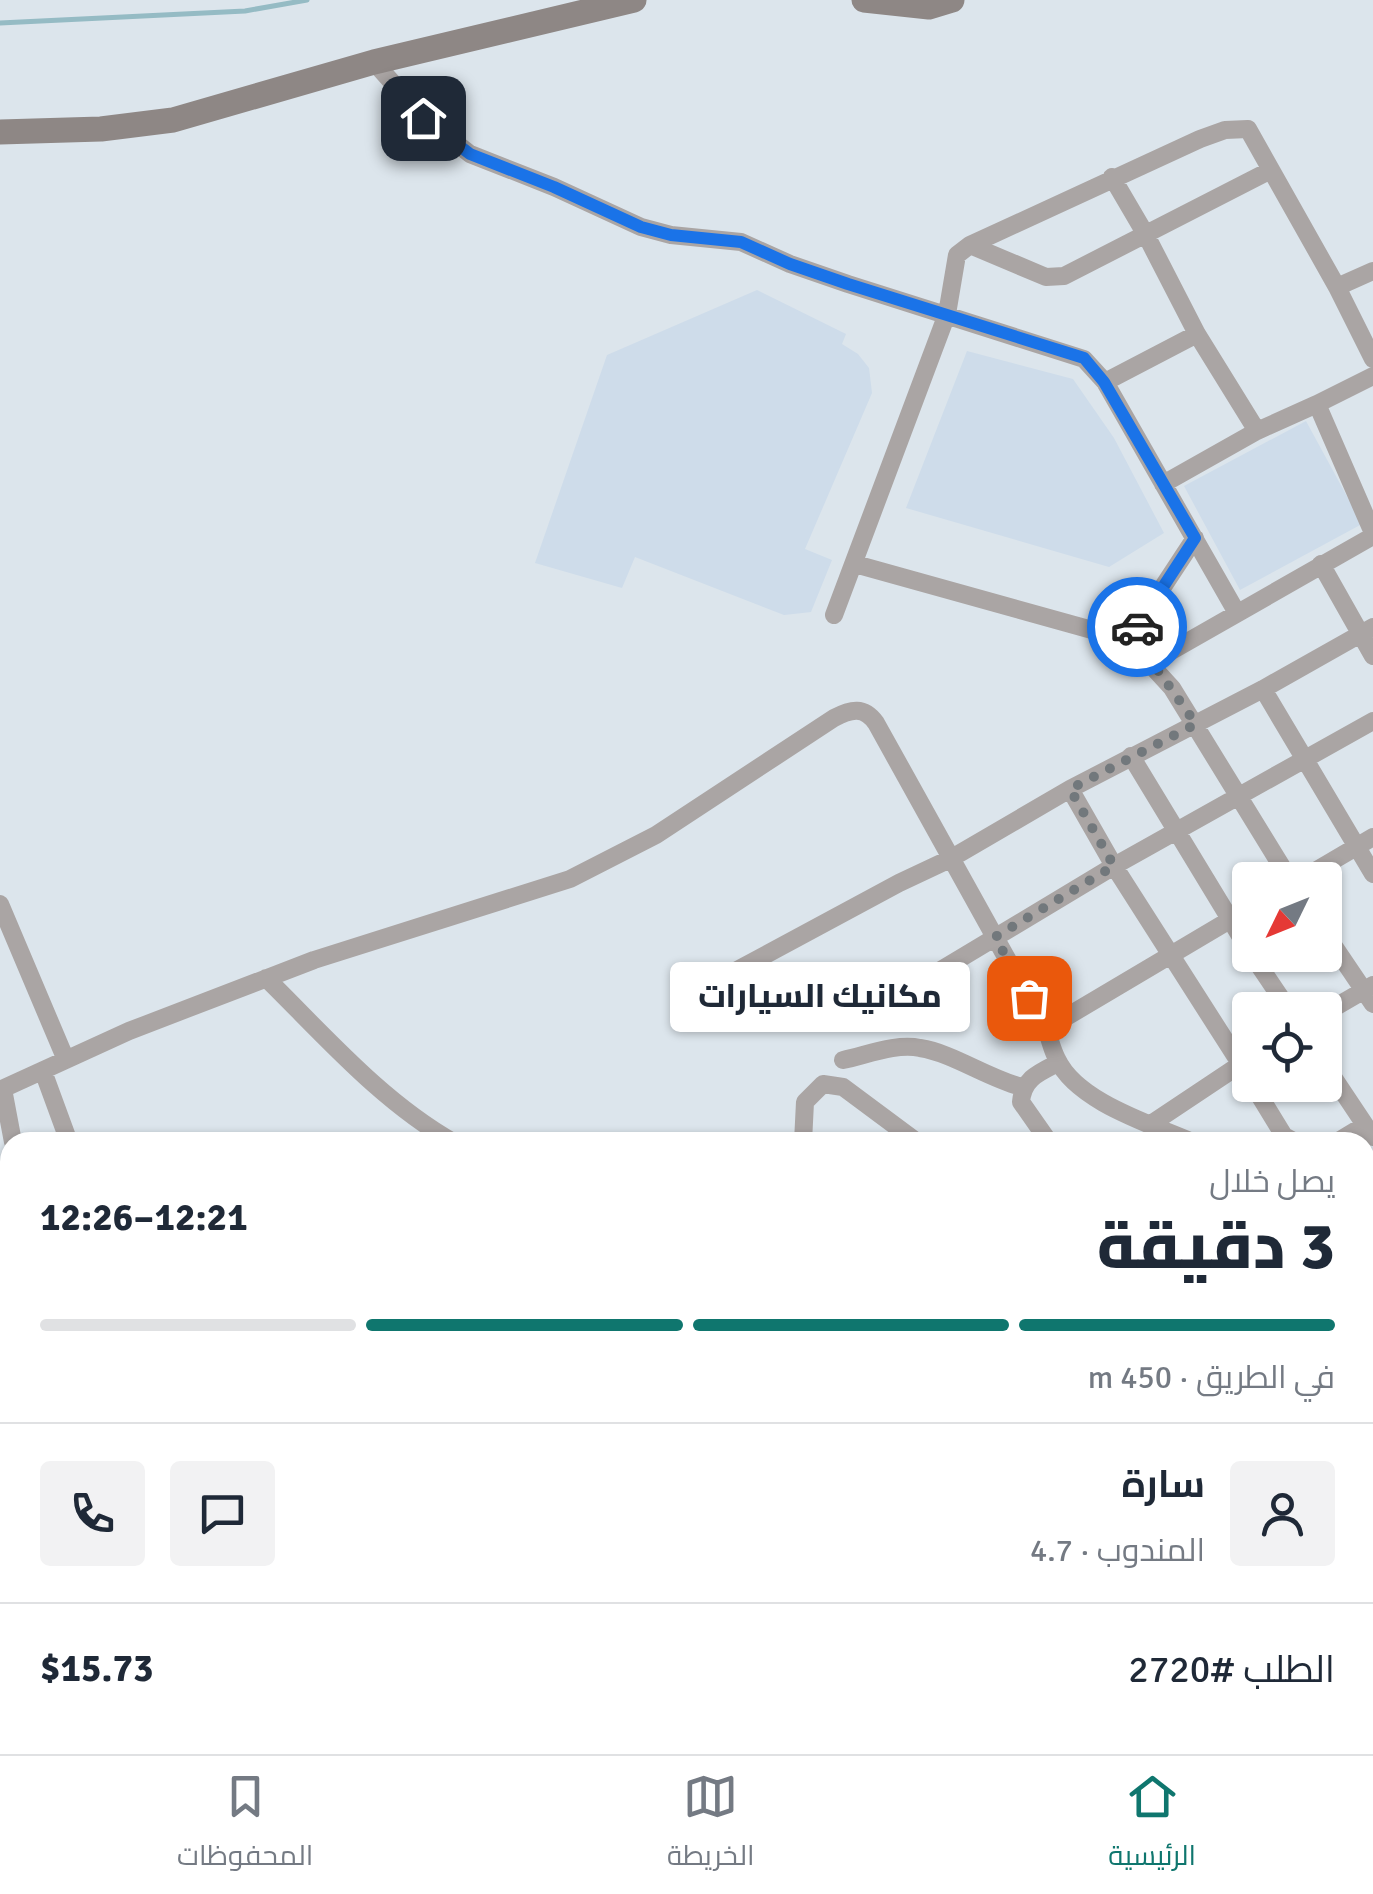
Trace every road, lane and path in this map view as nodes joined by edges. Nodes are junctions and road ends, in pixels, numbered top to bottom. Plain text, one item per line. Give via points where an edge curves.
1 (634, 0) edge
2 (864, 0) edge
3 (952, 0) edge
4 (374, 62) junction
5 (0, 132) edge
6 (1271, 170) junction
7 (1112, 177) junction
8 (1146, 234) junction
9 (970, 244) junction
10 (1373, 271) edge
11 (1337, 287) junction
12 (947, 314) junction
13 (1197, 334) junction
14 (1373, 359) edge
15 (1373, 376) edge
16 (1104, 382) junction
17 (1317, 404) junction
18 (1257, 432) junction
19 (1163, 484) junction
20 (1373, 534) edge
21 (1195, 538) junction
22 (855, 564) junction
23 (1321, 564) junction
24 (1236, 613) junction
25 (834, 615) dead end
26 (1367, 630) edge
27 (1128, 640) junction
28 (1373, 656) edge
29 (1152, 662) junction
30 (1263, 689) junction
31 (1373, 721) edge
32 (1196, 724) junction
33 (1131, 756) junction
34 (1304, 759) junction
35 (1070, 789) junction
36 (1238, 798) junction
37 (1176, 831) junction
38 (1373, 837) edge
39 (1356, 846) junction
40 (950, 860) junction
41 (1279, 862) edge
42 (1330, 862) edge
43 (1114, 866) junction
44 (1373, 874) edge
45 (0, 904) edge
46 (1232, 917) edge
47 (1229, 919) junction
48 (1232, 924) edge
49 (995, 937) junction
50 (1342, 955) edge
51 (1171, 956) junction
52 (730, 974) dead end
53 (266, 978) junction
54 (906, 991) dead end
55 (1370, 993) edge
56 (1342, 1005) edge
57 (1046, 1029) junction
58 (1232, 1047) edge
59 (66, 1060) junction
60 (843, 1060) dead end
61 (1058, 1063) junction
62 (43, 1070) junction
63 (1232, 1080) edge
64 (1022, 1087) junction
65 (2, 1090) edge
66 (1342, 1090) edge
67 (1263, 1102) edge
68 (1152, 1124) junction
69 (1369, 1131) edge
70 (11, 1132) edge
71 (65, 1132) edge
72 (434, 1132) edge
73 (804, 1132) edge
74 (903, 1132) edge
75 (1039, 1132) edge
76 (1170, 1132) edge
77 (1278, 1132) edge

1 - 4 main road
2 - 3 main road via 929,6
4 - 5 main road via 173,120
4 - 12 street via 407,102 470,154 641,227 741,242
6 - 7 street via 1252,133 1239,129
6 - 8 street
6 - 11 street
7 - 8 street
7 - 9 street
8 - 9 street via 1056,277
8 - 13 street
9 - 12 street via 956,260
10 - 11 street
11 - 14 street
12 - 16 street via 1077,355
12 - 22 street
13 - 16 street
13 - 18 street
15 - 17 street
16 - 19 street
17 - 18 street
17 - 20 street
18 - 19 street
19 - 21 street
20 - 23 street
21 - 24 street
21 - 27 street
22 - 25 street
22 - 27 street
23 - 24 street
23 - 26 street
24 - 29 street
26 - 28 street
26 - 30 street
27 - 29 street
29 - 32 street
30 - 32 street
30 - 34 street
31 - 34 street
32 - 33 street
32 - 36 street
33 - 35 street
33 - 37 street
34 - 36 street
34 - 39 street
35 - 40 street
35 - 43 street
36 - 37 street
36 - 41 street
37 - 43 street
37 - 47 street
38 - 39 street
39 - 42 street
39 - 44 street
40 - 49 street
40 - 52 street
40 - 53 street via 870,714 847,711 656,835 570,879
43 - 49 street
43 - 51 street
45 - 59 street
46 - 47 street
47 - 48 street
47 - 51 street
49 - 54 street
49 - 57 street
50 - 55 street
51 - 57 street
51 - 58 street
53 - 59 street
53 - 72 street via 370,1080
55 - 56 street
57 - 61 street
59 - 62 street
60 - 64 street via 920,1047
61 - 64 street
61 - 68 street via 1087,1092
62 - 65 street
62 - 71 street
63 - 68 street
64 - 75 street via 1020,1102
65 - 70 street
66 - 69 street
67 - 77 street
68 - 76 street
73 - 74 street via 805,1102 823,1084 843,1087

